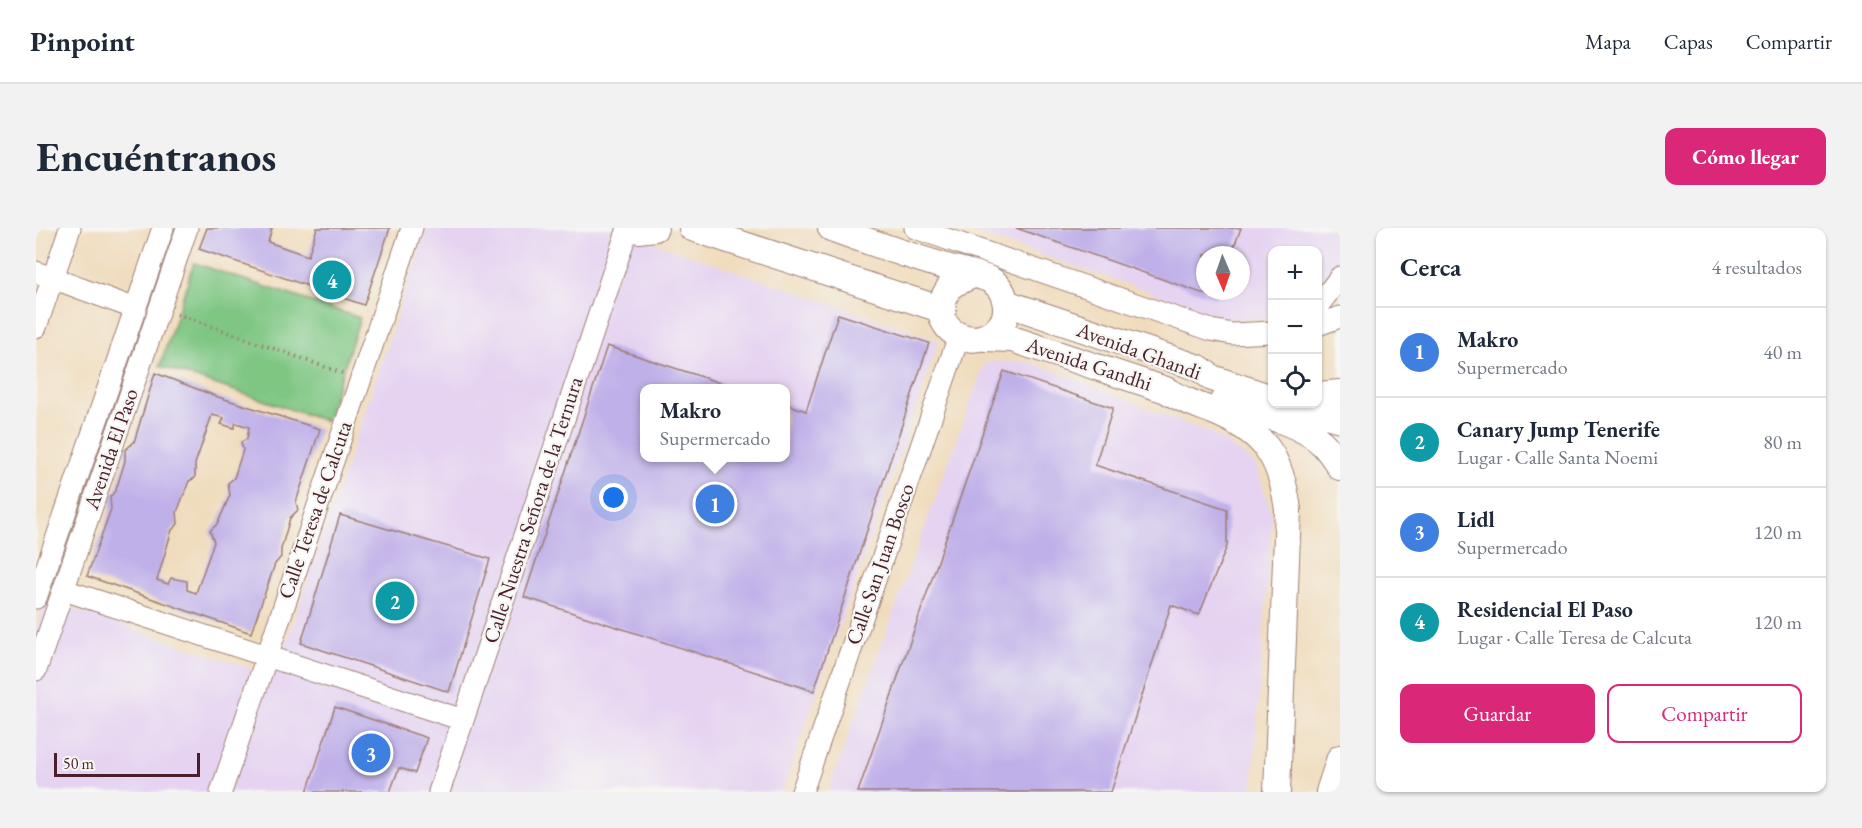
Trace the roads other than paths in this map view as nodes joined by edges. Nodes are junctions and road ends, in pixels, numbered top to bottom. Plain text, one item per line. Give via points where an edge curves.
1 (70, 228) edge
2 (163, 228) edge
3 (187, 228) edge
4 (412, 228) edge
5 (629, 228) edge
6 (655, 228) edge
7 (692, 228) edge
8 (831, 228) edge
9 (915, 228) edge
10 (44, 275) edge
11 (973, 275) junction
12 (1340, 277) edge
13 (1322, 300) edge
14 (1006, 303) junction
15 (136, 309) junction
16 (943, 310) junction
17 (1340, 317) edge
18 (1322, 323) edge
19 (36, 327) edge
20 (1268, 332) edge
21 (959, 336) junction
22 (985, 338) junction
23 (1199, 368) junction
24 (1268, 386) edge
25 (1167, 390) junction
26 (1340, 393) edge
27 (1322, 394) edge
28 (1268, 397) edge
29 (1302, 408) edge
30 (1340, 419) edge
31 (1340, 467) edge
32 (38, 588) edge
33 (64, 590) junction
34 (266, 655) junction
35 (36, 670) edge
36 (463, 720) junction
37 (1340, 758) edge
38 (221, 792) edge
39 (439, 792) edge
40 (802, 792) edge
41 (1277, 792) edge
42 (1329, 792) edge

1 - 10 street
2 - 15 street, Avenida El Paso
3 - 33 street, Avenida El Paso
4 - 34 street, Calle Teresa de Calcuta
5 - 6 street
5 - 36 street, Calle Nuestra Señora de la Ternura
7 - 16 street
8 - 11 street
9 - 20 street via 1211,330 1232,334
10 - 15 street
10 - 19 street
11 - 14 street via 992,280
11 - 16 street via 951,285 942,302
12 - 13 street
14 - 22 street via 1000,327
14 - 23 street, Avenida Ghandi
15 - 32 street, Avenida El Paso
16 - 21 street via 944,320
17 - 18 street
21 - 22 street
21 - 40 street, Calle San Juan Bosco
22 - 25 street, Avenida Gandhi via 1012,339
23 - 24 street via 1215,368
23 - 28 street, Avenida Ghandi via 1212,378
25 - 31 street, Avenida Ghandi via 1183,390 1294,426 1323,444
25 - 41 street via 1244,427 1266,445 1285,484 1288,510
26 - 27 street
29 - 30 street
33 - 34 street
33 - 35 street, Avenida El Paso
34 - 36 street
34 - 38 street, Calle Teresa de Calcuta
36 - 39 street, Calle Nuestra Señora de la Ternura
37 - 42 street

